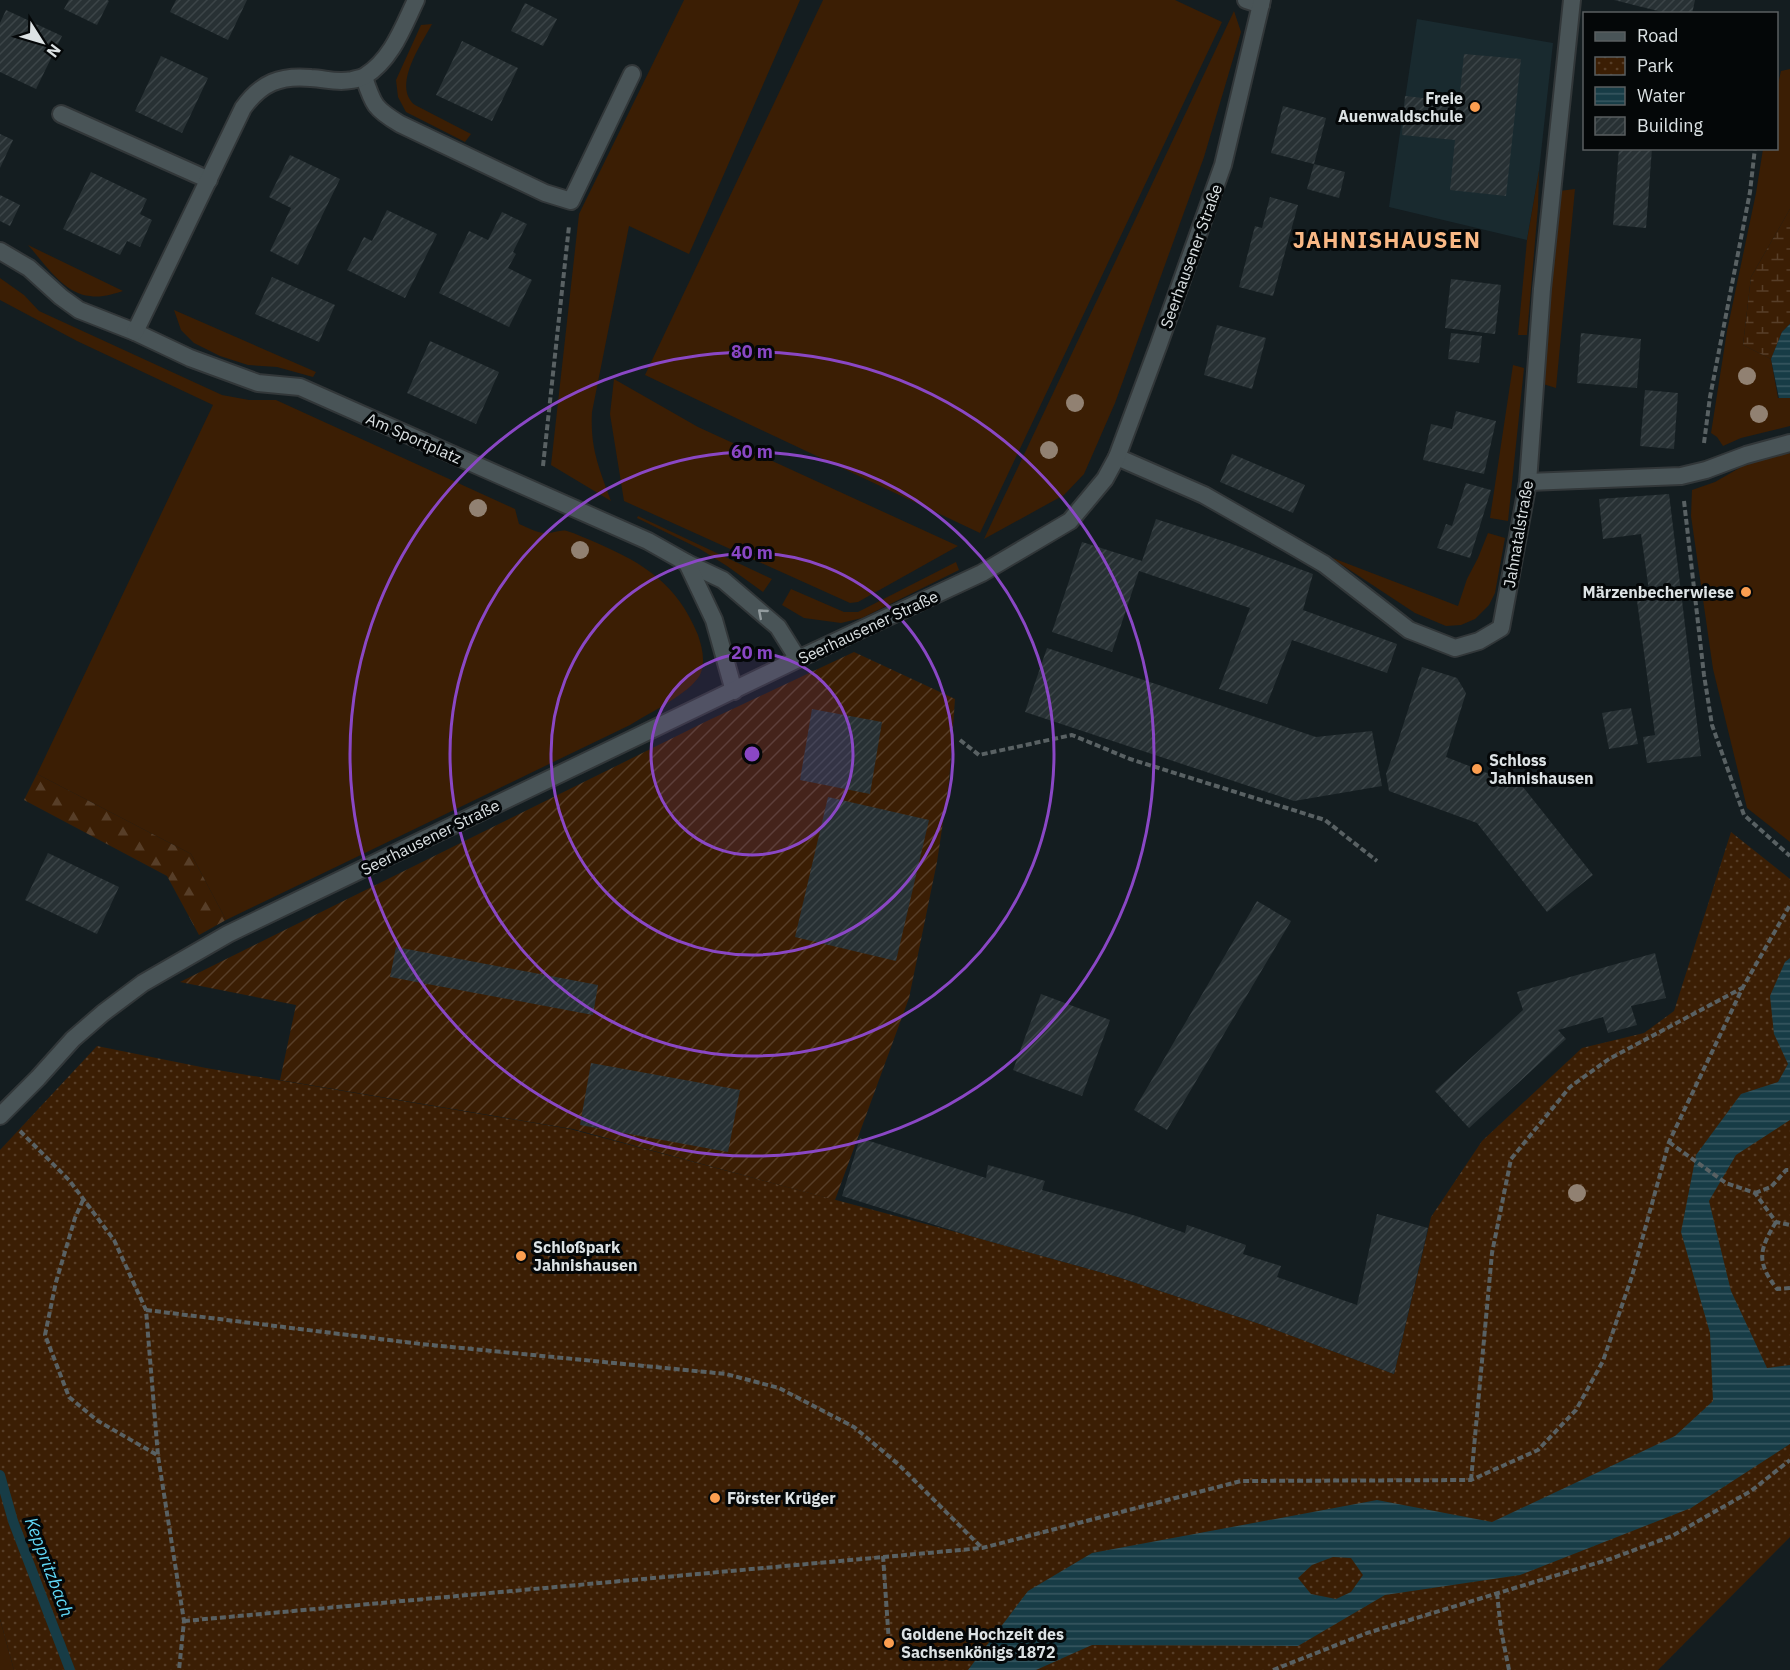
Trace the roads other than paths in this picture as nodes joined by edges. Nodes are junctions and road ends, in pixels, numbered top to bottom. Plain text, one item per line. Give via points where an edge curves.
1 (416, 0) edge
2 (1572, 0) edge
3 (1256, 2) edge
4 (632, 74) dead end
5 (364, 77) junction
6 (60, 114) dead end
7 (209, 180) junction
8 (0, 251) edge
9 (135, 332) junction
10 (1790, 443) edge
11 (1117, 457) junction
12 (1528, 482) junction
13 (687, 563) junction
14 (798, 659) junction
15 (734, 691) junction
16 (1, 1114) edge

1 - 5 street via 388,56
2 - 12 street, Jahnatalstraße via 1542,289
3 - 11 street, Seerhausener Straße via 1223,165
4 - 5 street via 572,201 545,193 400,124 379,111
5 - 7 street via 338,82 310,78 271,81 252,94 243,108
6 - 7 street
7 - 9 street
8 - 9 street, Am Sportplatz via 29,268 79,310
9 - 13 street, Am Sportplatz via 258,384 300,387 648,541
10 - 12 street via 1681,476
11 - 12 street, Jahnatalstraße via 1204,495 1324,564 1409,630 1455,648 1479,641 1501,628
11 - 14 street, Seerhausener Straße via 1105,479 1070,521 982,573
14 -> 13 street, Am Sportplatz via 778,627 723,580
13 - 15 street via 714,620
14 - 15 street, Seerhausener Straße
15 - 16 street, Seerhausener Straße via 228,934 143,983 73,1039

